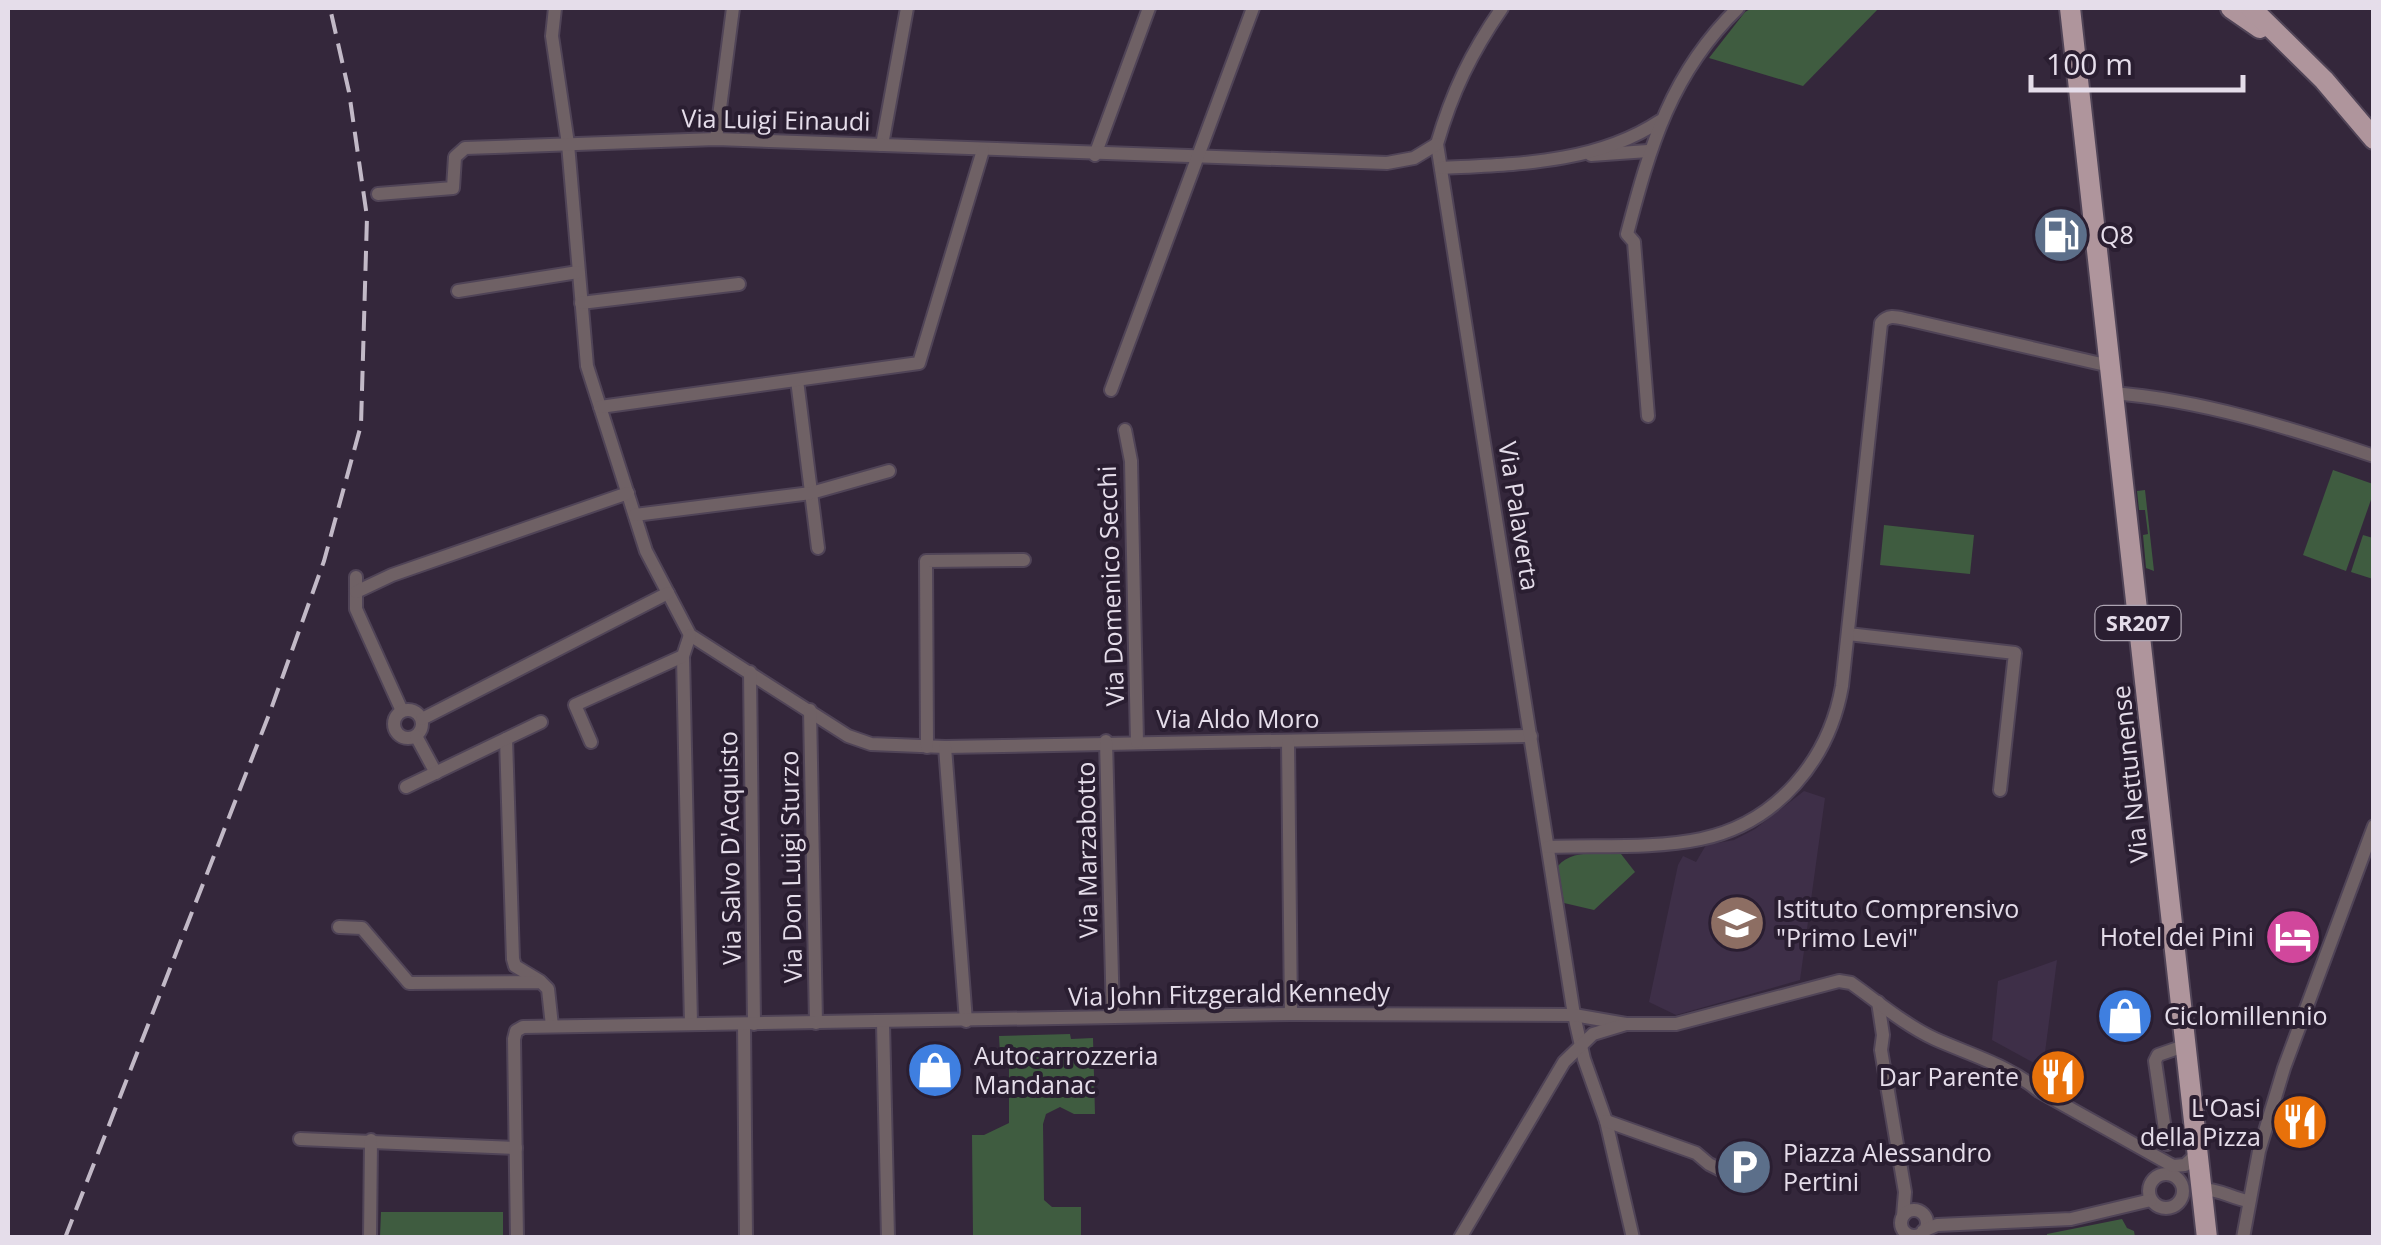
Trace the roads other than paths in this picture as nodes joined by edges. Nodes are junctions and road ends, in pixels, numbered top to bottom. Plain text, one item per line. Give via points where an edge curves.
1 (555, 8) edge
2 (733, 8) edge
3 (907, 8) edge
4 (1149, 8) edge
5 (1253, 8) edge
6 (1502, 8) edge
7 (1738, 8) edge
8 (2070, 8) edge
9 (2231, 8) edge
10 (2251, 8) edge
11 (2299, 54) junction
12 (1662, 120) junction
13 (2372, 133) edge
14 (716, 139) junction
15 (568, 144) junction
16 (1437, 144) junction
17 (882, 145) junction
18 (984, 150) junction
19 (1648, 150) junction
20 (1095, 154) junction
21 (1583, 154) junction
22 (1198, 157) junction
23 (1441, 168) junction
24 (378, 194) dead end
25 (578, 272) junction
26 (740, 284) dead end
27 (458, 292) dead end
28 (580, 303) junction
29 (2110, 366) junction
30 (797, 380) junction
31 (1111, 390) dead end
32 (2113, 394) junction
33 (600, 407) junction
34 (1648, 416) dead end
35 (1124, 430) dead end
36 (2374, 456) edge
37 (888, 471) dead end
38 (811, 493) junction
39 (628, 494) junction
40 (634, 515) junction
41 (818, 548) dead end
42 (1024, 560) dead end
43 (356, 578) dead end
44 (356, 592) junction
45 (668, 593) junction
46 (1848, 634) junction
47 (690, 636) junction
48 (684, 656) junction
49 (750, 672) junction
50 (810, 710) junction
51 (402, 711) junction
52 (422, 719) junction
53 (540, 722) dead end
54 (416, 736) junction
55 (1530, 736) junction
56 (506, 738) junction
57 (1106, 741) junction
58 (592, 742) dead end
59 (1138, 742) junction
60 (1288, 742) junction
61 (927, 746) junction
62 (945, 746) junction
63 (436, 773) junction
64 (406, 788) dead end
65 (2000, 790) dead end
66 (2374, 826) edge
67 (1548, 847) junction
68 (339, 927) dead end
69 (541, 982) junction
70 (1878, 1002) junction
71 (1291, 1014) junction
72 (1574, 1015) junction
73 (1114, 1018) junction
74 (966, 1021) junction
75 (816, 1023) junction
76 (884, 1023) junction
77 (691, 1024) junction
78 (749, 1024) junction
79 (1626, 1024) junction
80 (552, 1026) junction
81 (1581, 1045) junction
82 (2184, 1046) junction
83 (1606, 1122) junction
84 (300, 1139) dead end
85 (371, 1140) junction
86 (2168, 1144) dead end
87 (516, 1148) junction
88 (2198, 1152) junction
89 (1735, 1178) dead end
90 (1905, 1192) junction
91 (2203, 1197) junction
92 (2152, 1200) junction
93 (2248, 1201) junction
94 (2168, 1208) junction
95 (1921, 1214) junction
96 (1903, 1216) junction
97 (1956, 1223) junction
98 (1916, 1235) edge
99 (370, 1238) edge
100 (517, 1238) edge
101 (746, 1238) edge
102 (888, 1238) edge
103 (1460, 1238) edge
104 (1634, 1238) edge
105 (2207, 1238) edge
106 (2243, 1238) edge

1 - 15 street via 552,36
2 - 14 street
3 - 17 street
4 - 20 street
5 - 22 street
6 - 16 street, Via Palaverta via 1470,56
7 - 12 street via 1680,80
8 - 29 main road, Via Nettunense / SR207
9 - 11 main road
10 - 11 main road
11 - 13 main road
12 - 19 street
12 - 21 street
14 - 15 street, Via Luigi Einaudi
14 - 17 street, Via Luigi Einaudi
15 - 24 street via 465,148 455,157 453,188
15 - 25 street
16 - 22 street, Via Luigi Einaudi via 1387,163
16 - 23 street, Via Palaverta
17 - 18 street, Via Luigi Einaudi
18 - 20 street, Via Luigi Einaudi
18 - 30 street via 919,363
19 - 21 street
19 - 34 street via 1627,234 1634,242
20 - 22 street, Via Luigi Einaudi
21 - 23 street
22 - 31 street
23 - 55 street, Via Palaverta
25 - 27 street
25 - 28 street
26 - 28 street
28 - 33 street via 587,366
29 - 32 main road, Via Nettunense / SR207
29 - 46 street via 1884,319
30 - 33 street
30 - 38 street
32 - 36 street via 2262,422
32 - 82 main road, Via Nettunense / SR207
33 - 39 street
35 - 59 street, Via Domenico Secchi via 1131,461
37 - 38 street
38 - 40 street
38 - 41 street
39 - 40 street
39 - 44 street
40 - 45 street
42 - 61 street via 926,561
43 - 44 street
44 - 51 street via 356,609
45 - 47 street
45 - 52 street
46 - 65 street via 2014,653
46 - 67 street via 1838,706 1820,753 1755,818 1687,842
47 - 48 street
47 - 49 street, Via Aldo Moro
48 - 58 street via 575,705
48 - 77 street
49 - 50 street, Via Aldo Moro
49 - 78 street, Via Salvo D'Acquisto
50 - 61 street, Via Aldo Moro via 860,741
50 - 75 street, Via Don Luigi Sturzo
51 - 52 street
51 - 54 street via 396,731 402,738
52 - 54 street
53 - 56 street
54 - 63 street
55 - 60 street, Via Aldo Moro
55 - 67 street, Via Palaverta
56 - 63 street
56 - 69 street via 513,959
57 - 59 street, Via Aldo Moro
57 - 62 street, Via Aldo Moro
57 - 73 street, Via Marzabotto
59 - 60 street, Via Aldo Moro
60 - 71 street
61 - 62 street, Via Aldo Moro
62 - 74 street
63 - 64 street
66 - 93 street via 2284,1068
67 - 72 street, Via Palaverta
68 - 69 street via 362,928 409,984
69 - 80 street via 548,989
70 - 79 street via 1838,981 1676,1024
70 - 88 street via 2173,1166 2194,1160
70 - 90 street
71 - 72 street, Via John Fitzgerald Kennedy
71 - 73 street, Via John Fitzgerald Kennedy
72 - 79 street, Via John Fitzgerald Kennedy
72 - 81 street, Via Palaverta
73 - 74 street, Via John Fitzgerald Kennedy
74 - 76 street, Via John Fitzgerald Kennedy
75 - 76 street, Via John Fitzgerald Kennedy
75 - 78 street, Via John Fitzgerald Kennedy
76 - 102 street
77 - 78 street, Via John Fitzgerald Kennedy
77 - 80 street, Via John Fitzgerald Kennedy
78 - 101 street
79 - 81 street
80 - 87 street, Via John Fitzgerald Kennedy via 516,1031
81 - 83 street, Via Palaverta
81 - 103 street via 1564,1062
82 - 86 street via 2156,1061
82 - 88 main road, Via Nettunense / SR207
83 - 89 street via 1696,1153
83 - 104 street, Via Palaverta
84 - 85 street
85 - 87 street
85 - 99 street
87 - 100 street, Via John Fitzgerald Kennedy
88 - 91 main road, Via Nettunense / SR207
90 - 95 street
90 - 96 street
91 - 93 street via 2216,1190
91 - 94 street
91 - 105 main road, Via Nettunense / SR207
92 - 94 street
92 - 94 street via 2155,1178 2176,1178 2182,1198
92 - 97 street via 2070,1219
93 - 106 street
95 - 96 street
95 - 97 street
95 - 98 street via 1926,1224
96 - 98 street via 1902,1229
97 - 98 street

